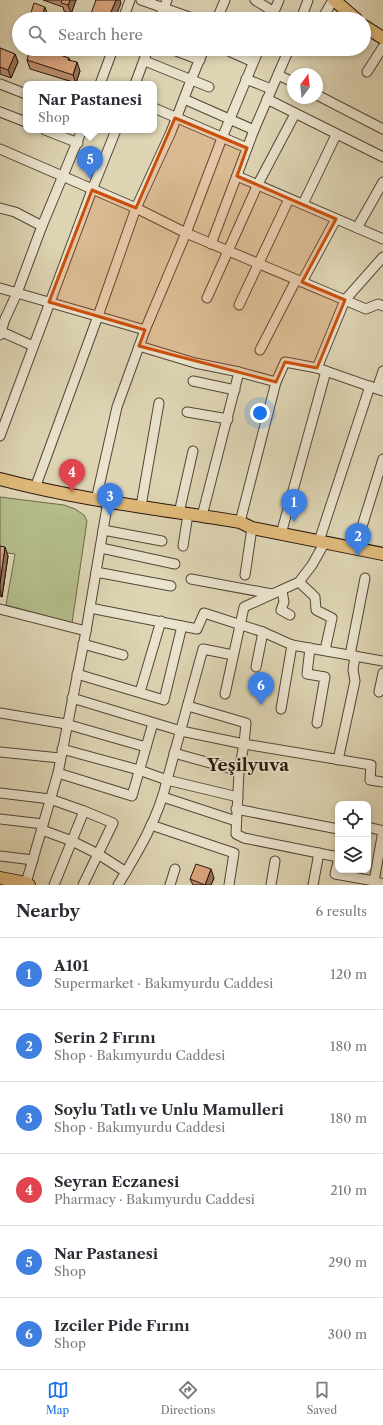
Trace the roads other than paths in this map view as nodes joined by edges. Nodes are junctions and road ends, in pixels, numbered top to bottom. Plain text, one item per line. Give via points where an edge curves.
1 (130, 0) edge
2 (141, 0) edge
3 (225, 0) edge
4 (255, 0) edge
5 (279, 0) edge
6 (308, 0) edge
7 (338, 2) edge
8 (165, 4) edge
9 (126, 12) edge
10 (181, 12) edge
11 (220, 12) edge
12 (269, 12) edge
13 (274, 12) edge
14 (304, 12) edge
15 (329, 12) edge
16 (349, 12) edge
17 (371, 30) edge
18 (383, 38) edge
19 (383, 47) edge
20 (111, 56) edge
21 (145, 56) edge
22 (189, 56) edge
23 (201, 56) edge
24 (240, 56) edge
25 (256, 56) edge
26 (286, 56) edge
27 (200, 60) junction
28 (145, 61) junction
29 (253, 62) junction
30 (367, 72) dead end
31 (278, 75) junction
32 (246, 79) junction
33 (287, 79) edge
34 (190, 80) junction
35 (103, 81) edge
36 (136, 81) edge
37 (0, 84) edge
38 (209, 87) dead end
39 (271, 89) junction
40 (23, 93) edge
41 (323, 98) edge
42 (184, 99) junction
43 (267, 100) junction
44 (157, 109) edge
45 (0, 112) edge
46 (295, 114) junction
47 (175, 118) junction
48 (230, 118) junction
49 (23, 121) edge
50 (383, 129) edge
51 (254, 130) junction
52 (53, 133) edge
53 (81, 133) edge
54 (115, 133) edge
55 (336, 135) junction
56 (222, 138) junction
57 (78, 143) junction
58 (247, 148) junction
59 (0, 149) edge
60 (383, 158) edge
61 (62, 176) junction
62 (237, 176) junction
63 (383, 182) edge
64 (258, 184) junction
65 (92, 190) junction
66 (289, 199) junction
67 (303, 204) junction
68 (0, 208) edge
69 (136, 208) junction
70 (336, 219) junction
71 (42, 226) junction
72 (357, 228) junction
73 (186, 233) junction
74 (383, 239) edge
75 (211, 244) junction
76 (228, 251) junction
77 (383, 257) edge
78 (258, 264) junction
79 (299, 281) junction
80 (0, 288) edge
81 (17, 293) junction
82 (207, 298) dead end
83 (345, 300) junction
84 (50, 302) junction
85 (239, 305) dead end
86 (383, 306) edge
87 (98, 316) junction
88 (145, 330) junction
89 (1, 332) edge
90 (33, 346) junction
91 (139, 346) junction
92 (260, 350) dead end
93 (317, 368) junction
94 (326, 371) junction
95 (383, 371) edge
96 (239, 372) junction
97 (193, 381) dead end
98 (276, 382) junction
99 (376, 389) edge
100 (235, 390) junction
101 (159, 403) dead end
102 (187, 412) dead end
103 (228, 419) junction
104 (0, 436) edge
105 (193, 451) dead end
106 (383, 459) edge
107 (0, 479) edge
108 (35, 488) junction
109 (102, 500) junction
110 (141, 506) junction
111 (184, 513) junction
112 (202, 516) junction
113 (240, 522) junction
114 (252, 528) junction
115 (104, 530) junction
116 (282, 534) junction
117 (162, 541) dead end
118 (322, 542) junction
119 (183, 546) dead end
120 (101, 548) junction
121 (355, 549) junction
122 (383, 554) edge
123 (175, 564) dead end
124 (96, 572) junction
125 (245, 575) dead end
126 (365, 578) dead end
127 (191, 579) dead end
128 (299, 582) junction
129 (171, 586) dead end
130 (282, 591) junction
131 (272, 594) junction
132 (90, 608) junction
133 (0, 609) edge
134 (290, 615) dead end
135 (161, 621) junction
136 (240, 624) junction
137 (182, 626) junction
138 (86, 631) junction
139 (263, 632) junction
140 (83, 644) junction
141 (292, 645) junction
142 (310, 648) junction
143 (325, 650) junction
144 (233, 655) junction
145 (353, 655) junction
146 (123, 656) dead end
147 (383, 661) edge
148 (256, 667) dead end
149 (383, 673) edge
150 (77, 674) junction
151 (140, 692) junction
152 (379, 692) dead end
153 (225, 694) dead end
154 (72, 698) junction
155 (188, 706) junction
156 (281, 709) dead end
157 (0, 713) edge
158 (317, 722) dead end
159 (153, 723) junction
160 (66, 724) junction
161 (181, 731) junction
162 (244, 744) junction
163 (146, 747) junction
164 (62, 749) junction
165 (0, 752) edge
166 (174, 753) junction
167 (60, 758) junction
168 (338, 760) junction
169 (139, 770) junction
170 (239, 771) junction
171 (58, 773) junction
172 (167, 780) junction
173 (383, 782) edge
174 (0, 793) edge
175 (163, 797) junction
176 (238, 797) junction
177 (50, 799) junction
178 (236, 809) junction
179 (84, 811) junction
180 (0, 819) edge
181 (236, 820) junction
182 (151, 825) junction
183 (42, 827) junction
184 (335, 828) edge
185 (371, 828) edge
186 (383, 831) edge
187 (72, 841) junction
188 (98, 854) junction
189 (319, 854) junction
190 (0, 856) edge
191 (335, 857) edge
192 (33, 860) junction
193 (275, 861) dead end
194 (175, 869) dead end
195 (126, 872) junction
196 (335, 873) edge
197 (3, 880) edge
198 (379, 882) edge
199 (28, 884) edge
200 (54, 885) edge
201 (83, 885) edge
202 (118, 885) edge
203 (170, 885) edge
204 (229, 885) edge
205 (271, 885) edge
206 (313, 885) edge

1 - 9 street
2 - 8 street
3 - 11 street
4 - 12 street
5 - 13 street
6 - 14 street
7 - 15 street
7 - 16 main road
8 - 10 street
17 - 18 main road
19 - 30 street
20 - 35 street
21 - 28 street
22 - 27 street
23 - 27 street
24 - 29 street
25 - 29 street
26 - 31 street
27 - 34 street
28 - 34 street
28 - 36 street
29 - 32 street
31 - 33 street
31 - 39 street
32 - 39 street
32 - 48 street
34 - 38 street
34 - 42 street
37 - 40 street
39 - 43 street
41 - 50 street
42 - 47 street
42 - 48 street
43 - 46 street
43 - 51 street
44 - 47 street
45 - 49 street
46 - 55 street
46 - 64 street
47 - 56 street
47 - 69 street
48 - 51 street
48 - 56 street
51 - 58 street
52 - 57 street
53 - 57 street
54 - 65 street
55 - 60 street
55 - 67 street
56 - 58 street
56 - 73 street
57 - 61 street
58 - 62 street
59 - 61 street
61 - 65 street
61 - 71 street
62 - 64 street
62 - 75 street
63 - 72 street
64 - 66 street
64 - 76 street
65 - 69 street
65 - 84 street
66 - 67 street
66 - 78 street
67 - 70 street
68 - 71 street via 15,212
69 - 73 street
69 - 87 street
70 - 72 street
70 - 79 street
71 - 81 street
72 - 74 street
73 - 75 street
73 - 88 street
75 - 76 street
76 - 78 street
76 - 82 street
77 - 83 street
78 - 79 street
78 - 85 street
79 - 83 street
79 - 92 street
80 - 81 street
81 - 84 street
81 - 89 street
83 - 86 street via 366,309 378,304
83 - 93 street
84 - 87 street
84 - 90 street
87 - 88 street
87 - 108 street
88 - 91 street
89 - 90 street
90 - 104 street
91 - 96 street via 195,363
91 - 109 street via 117,407
93 - 94 street
93 - 98 street via 285,362
94 - 99 street
94 - 116 street
95 - 99 street
96 - 98 street
96 - 100 street
97 - 100 street
98 - 113 street
99 - 118 street
100 - 103 street
101 - 110 street
102 - 103 street
103 - 112 street
105 - 111 street
106 - 121 street
107 - 108 main road
108 - 109 main road
109 - 110 main road
109 - 115 street
110 - 111 main road
111 - 112 main road
111 - 119 street
112 - 113 main road
113 - 114 main road
114 - 116 main road
114 - 125 street
115 - 117 street
115 - 120 street
116 - 118 main road
118 - 121 main road
118 - 128 street via 312,565
120 - 123 street
120 - 124 street
121 - 122 main road
124 - 129 street
124 - 132 street
126 - 145 street
127 - 131 street
128 - 130 street
128 - 143 street via 315,597 316,610 332,618
130 - 131 street
130 - 134 street via 284,602 281,610
131 - 136 street via 244,607
132 - 135 street
132 - 138 street
133 - 138 street
135 - 137 street
135 - 151 street
136 - 137 street via 204,613 197,629
136 - 139 street
136 - 144 street
137 - 151 street via 164,700
138 - 140 street
139 - 141 street
139 - 148 street
140 - 146 street
140 - 150 street
141 - 142 street
141 - 156 street
142 - 143 street
142 - 158 street via 307,674 325,677
143 - 145 street
144 - 153 street
144 - 155 street via 203,649
145 - 147 street
145 - 168 street via 355,681
149 - 152 street
150 - 151 street
150 - 154 street
154 - 159 street
154 - 160 street
155 - 161 street
155 - 162 street via 246,723
157 - 160 street
159 - 161 street
159 - 163 street
160 - 163 street
160 - 164 street
161 - 162 street
161 - 166 street
162 - 168 street
162 - 170 street
163 - 169 street
164 - 167 street
164 - 169 street
165 - 167 street
166 - 170 street
166 - 172 street
167 - 171 street
168 - 173 street via 371,765 370,780
169 - 171 street via 132,796
169 - 172 street
170 - 176 street
171 - 177 street
172 - 175 street
172 - 176 street
174 - 177 street
175 - 181 street
175 - 182 street
176 - 178 street
177 - 179 street
177 - 183 street
178 - 181 street
178 - 184 street
179 - 187 street
179 - 188 street via 113,823
180 - 183 street
181 - 189 street via 236,834 244,838
182 - 195 street
182 - 204 street via 234,853
183 - 187 street
183 - 192 street
185 - 186 street
186 - 198 street
187 - 188 street
187 - 200 street
188 - 195 street
188 - 201 street
189 - 191 street
189 - 206 street
190 - 192 street
192 - 199 street
193 - 205 street
194 - 203 street
195 - 202 street
196 - 198 street
197 - 199 main road

